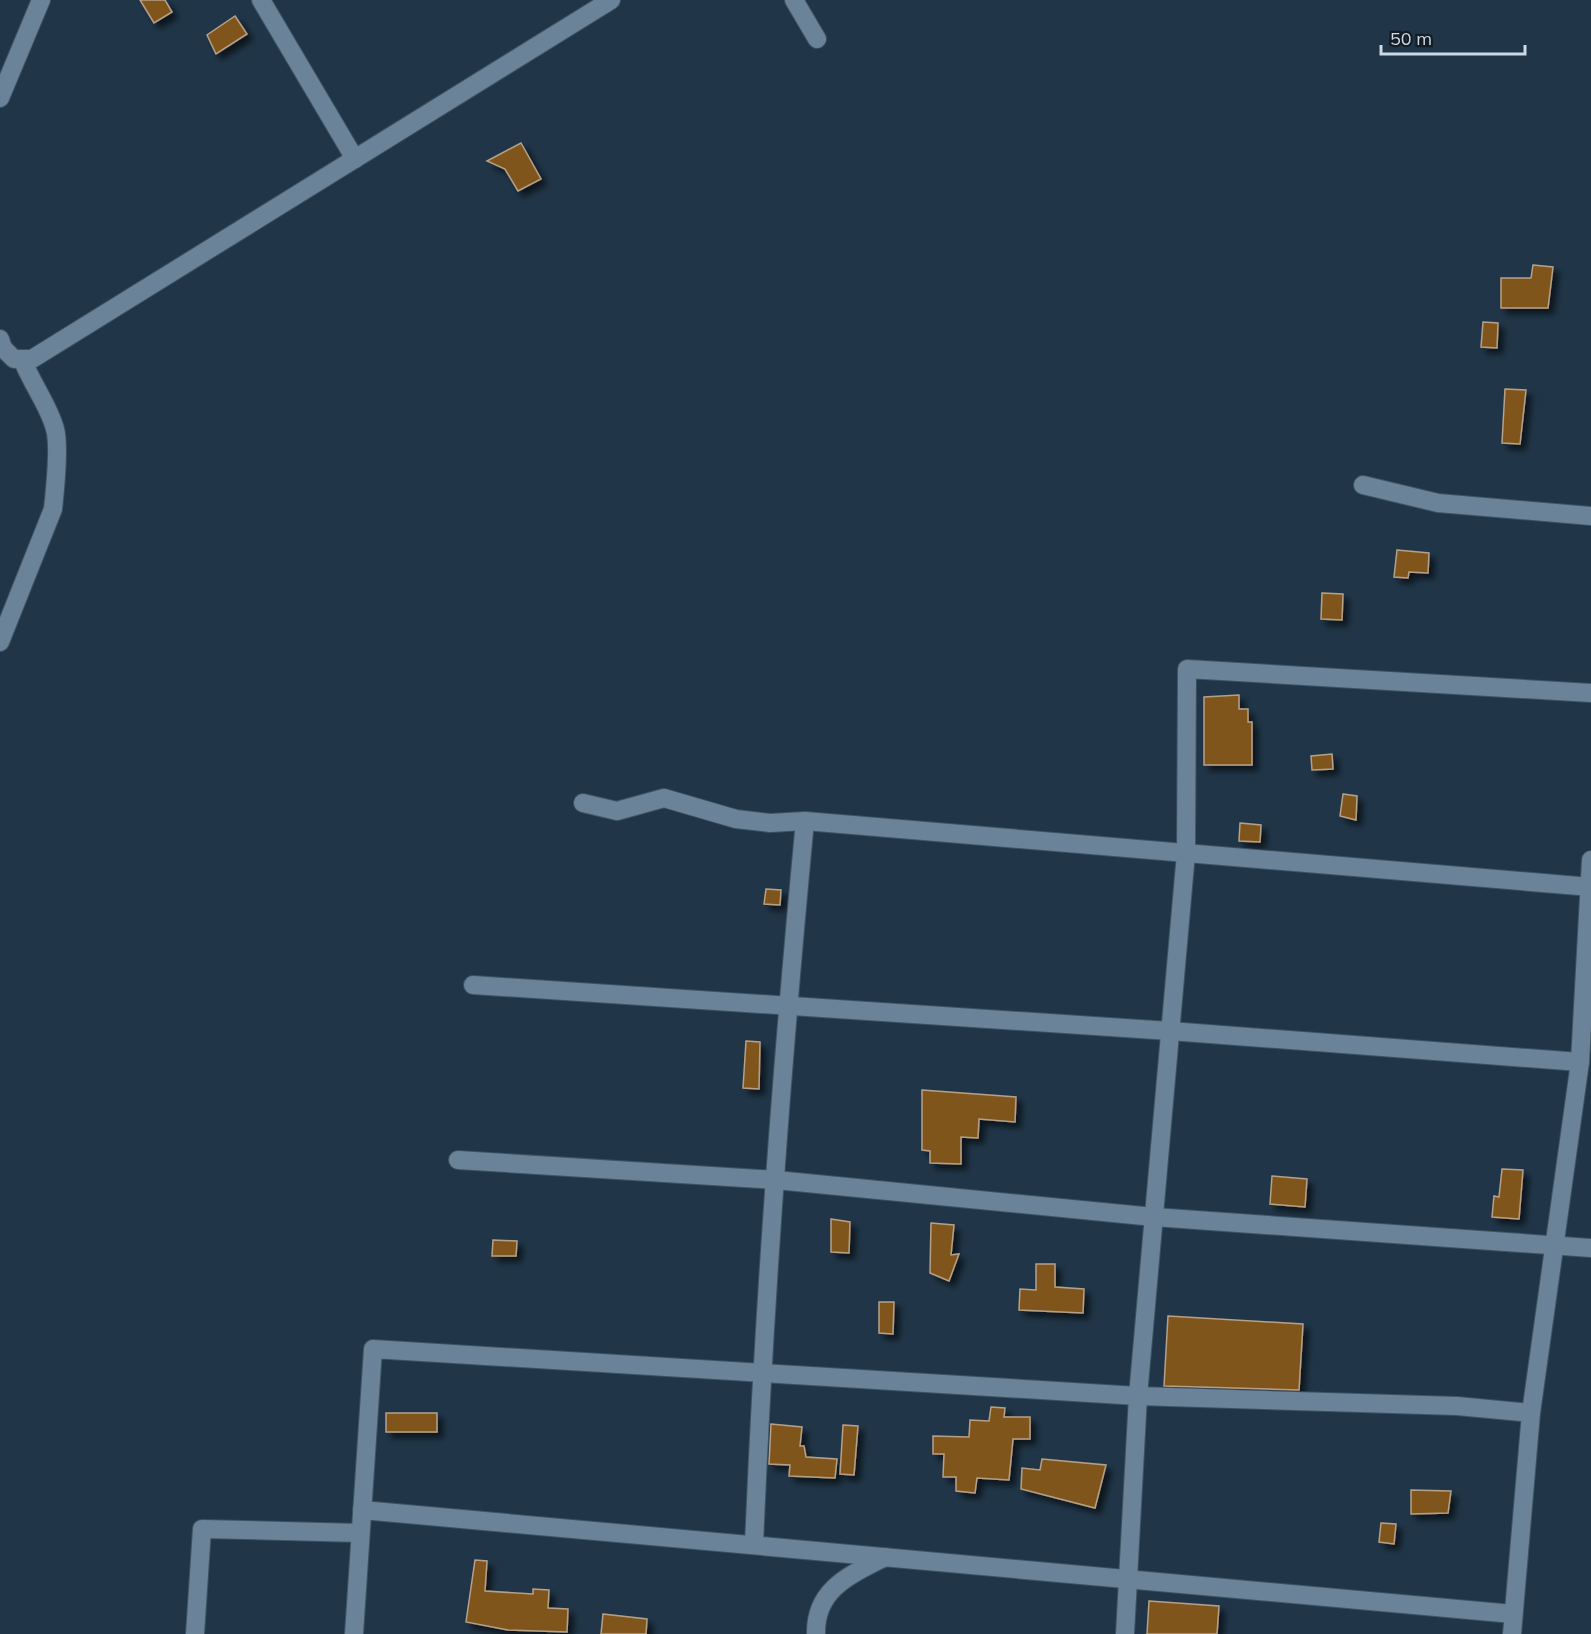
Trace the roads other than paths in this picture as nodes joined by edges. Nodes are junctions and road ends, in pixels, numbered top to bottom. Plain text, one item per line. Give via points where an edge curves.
1 (41, 0) edge
2 (261, 0) edge
3 (611, 0) edge
4 (794, 0) edge
5 (817, 39) dead end
6 (0, 98) edge
7 (355, 159) junction
8 (0, 339) edge
9 (23, 361) junction
10 (1363, 485) dead end
11 (1591, 516) edge
12 (0, 642) edge
13 (1591, 693) edge
14 (583, 803) dead end
15 (805, 821) junction
16 (1186, 853) junction
17 (1591, 860) edge
18 (1590, 887) edge
19 (473, 985) dead end
20 (787, 1006) junction
21 (1170, 1031) junction
22 (1580, 1062) junction
23 (458, 1160) dead end
24 (776, 1180) junction
25 (1154, 1217) junction
26 (1555, 1246) junction
27 (1591, 1248) edge
28 (761, 1372) junction
29 (1138, 1396) junction
30 (1531, 1413) junction
31 (362, 1510) junction
32 (360, 1533) junction
33 (754, 1545) junction
34 (885, 1557) junction
35 (1128, 1580) junction
36 (1513, 1614) junction
37 (195, 1634) edge
38 (354, 1634) edge
39 (816, 1634) edge
40 (1125, 1634) edge
41 (1512, 1634) edge

1 - 6 street
2 - 7 street
3 - 7 street
4 - 5 street
7 - 9 street
8 - 9 street via 8,354
9 - 12 street via 55,428 54,497 46,529
10 - 11 street via 1438,503
13 - 16 street via 1188,669
14 - 15 street via 617,811 664,798 736,819 770,823
15 - 16 street
15 - 20 street
16 - 18 street
16 - 21 street
17 - 18 street
18 - 22 street
19 - 20 street
20 - 21 street
20 - 24 street
21 - 22 street
21 - 25 street
22 - 26 street
23 - 24 street
24 - 25 street
24 - 28 street
25 - 26 street
25 - 29 street
26 - 27 street
26 - 30 street
28 - 29 street
28 - 31 street via 373,1349
28 - 33 street
29 - 30 street via 1457,1406
29 - 35 street
30 - 36 street
31 - 32 street
31 - 33 street
32 - 37 street via 202,1530
32 - 38 street
33 - 34 street
34 - 35 street
34 - 39 street via 848,1576 826,1595 816,1617
35 - 36 street
35 - 40 street
36 - 41 street

